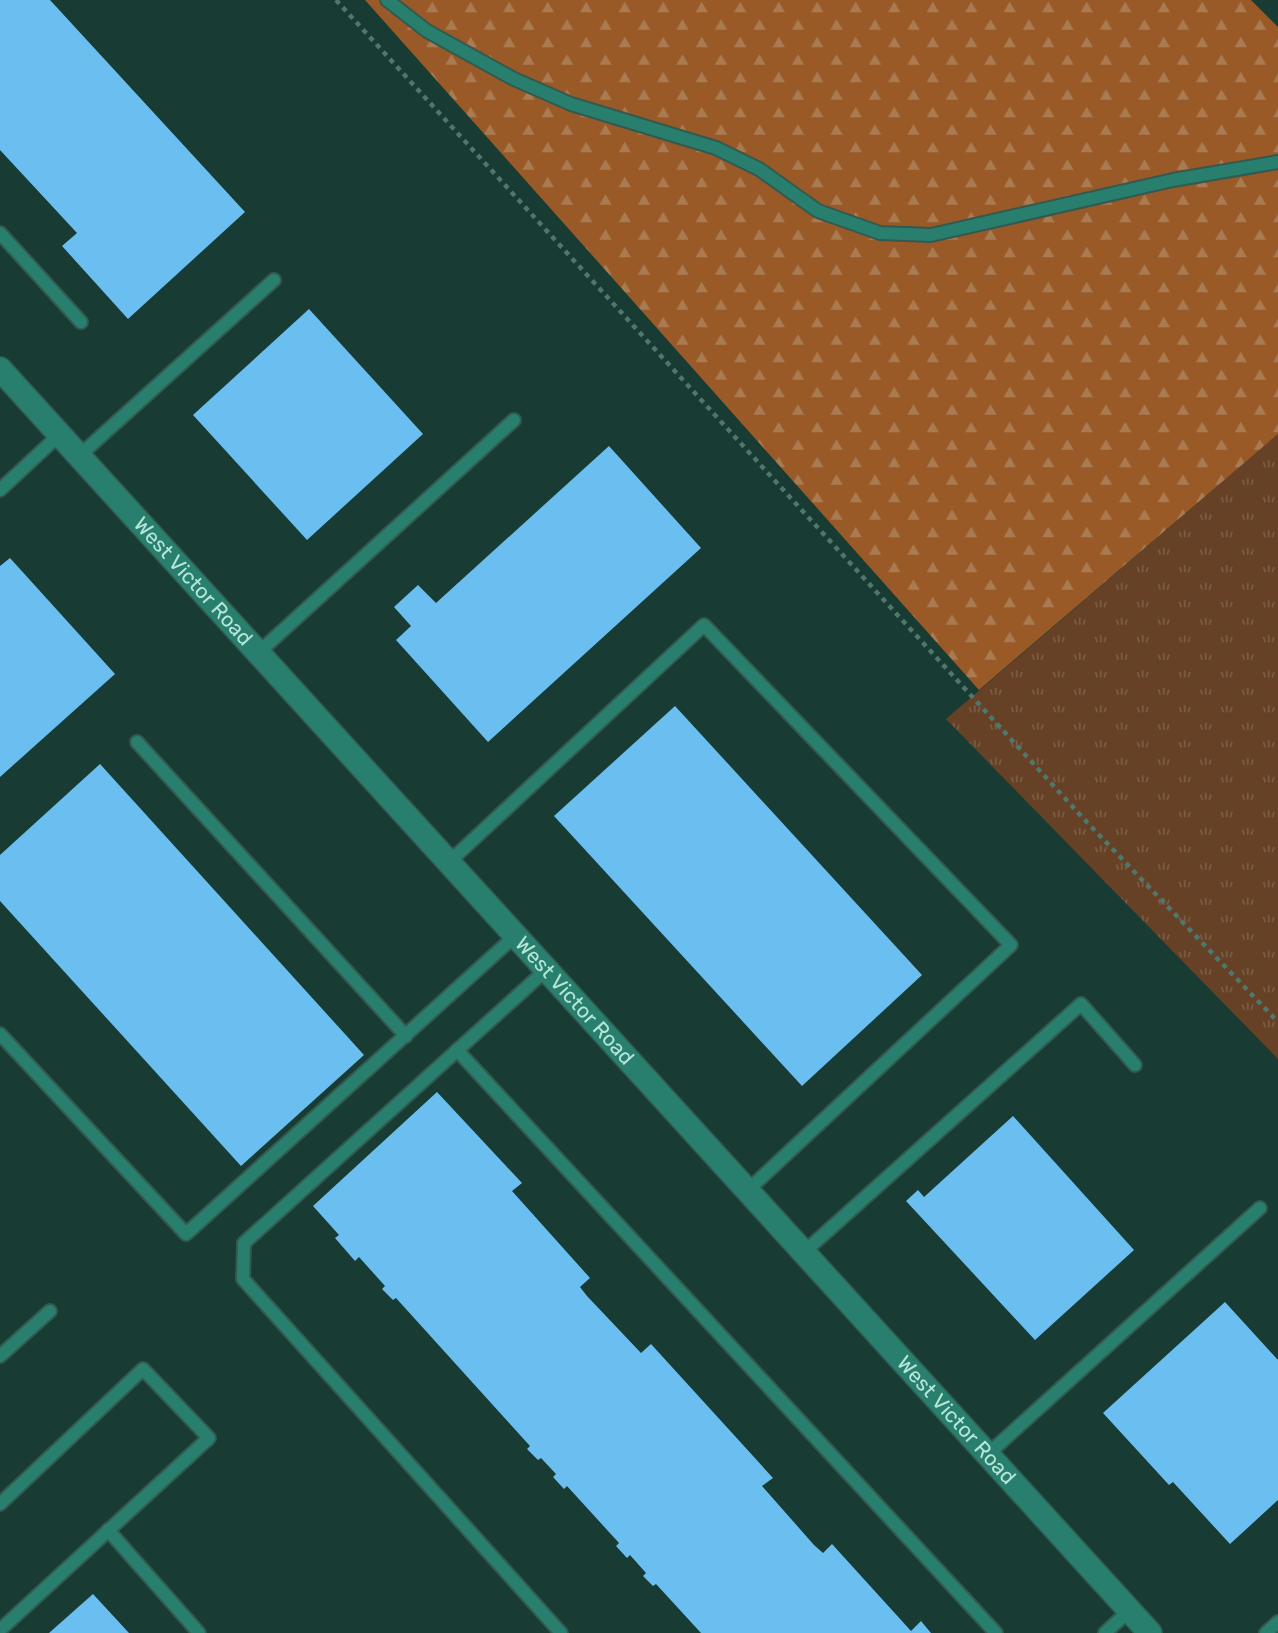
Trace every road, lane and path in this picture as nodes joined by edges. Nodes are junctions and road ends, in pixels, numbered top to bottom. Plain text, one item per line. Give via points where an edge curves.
1 (335, 0) edge
2 (387, 0) edge
3 (1278, 162) edge
4 (0, 233) edge
5 (274, 281) dead end
6 (81, 322) dead end
7 (0, 369) edge
8 (514, 420) dead end
9 (60, 435) junction
10 (79, 456) junction
11 (0, 490) edge
12 (258, 653) junction
13 (137, 742) dead end
14 (448, 863) junction
15 (515, 936) junction
16 (545, 970) junction
17 (1278, 1022) edge
18 (0, 1034) edge
19 (406, 1036) junction
20 (457, 1050) junction
21 (1135, 1065) dead end
22 (747, 1191) junction
23 (1260, 1208) dead end
24 (803, 1253) junction
25 (50, 1311) dead end
26 (0, 1356) edge
27 (987, 1455) junction
28 (0, 1504) edge
29 (108, 1530) junction
30 (1130, 1610) junction
31 (1278, 1622) edge
32 (0, 1630) edge
33 (199, 1633) edge
34 (561, 1633) edge
35 (996, 1633) edge
36 (1105, 1633) edge
37 (1150, 1633) edge
38 (1266, 1633) edge

1 - 17 path via 1082,817
2 - 3 lane via 427,31 514,79 571,104 716,148 759,169 818,211 880,233 930,235 1173,180
4 - 6 lane
5 - 10 lane
7 - 9 street, West Victor Road
8 - 12 lane
9 - 10 street, West Victor Road
9 - 11 lane
10 - 12 street, West Victor Road
12 - 14 street, West Victor Road
13 - 19 lane
14 - 15 street, West Victor Road
14 - 22 lane via 704,625 1011,944
15 - 16 street, West Victor Road
15 - 19 lane
16 - 20 lane
16 - 22 street, West Victor Road
18 - 19 lane via 186,1234
20 - 34 lane via 244,1243 243,1279
20 - 35 lane
21 - 24 lane via 1081,1004
22 - 24 street, West Victor Road
23 - 27 lane
24 - 27 street, West Victor Road
25 - 26 lane
27 - 30 street, West Victor Road
28 - 29 lane via 143,1369 209,1438
29 - 32 lane
29 - 33 lane
30 - 36 lane
30 - 37 street, West Victor Road
31 - 38 lane

